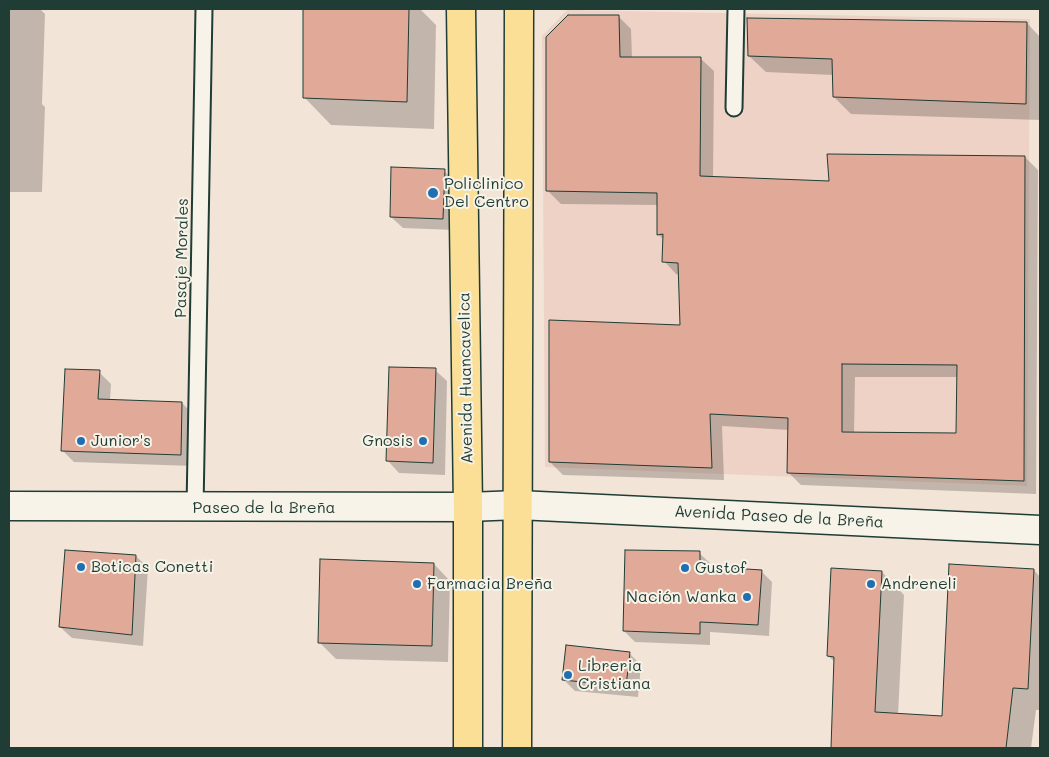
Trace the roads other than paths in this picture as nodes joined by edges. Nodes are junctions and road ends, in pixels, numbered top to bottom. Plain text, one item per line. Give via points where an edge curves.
1 (204, 9) edge
2 (461, 9) edge
3 (519, 9) edge
4 (736, 9) edge
5 (734, 108) dead end
6 (518, 505) junction
7 (9, 506) edge
8 (468, 507) junction
9 (194, 508) junction
10 (1040, 530) edge
11 (468, 748) edge
12 (517, 748) edge

1 - 9 lane, Pasaje Morales
2 - 8 highway, Avenida Huancavelica
3 - 6 highway
4 - 5 lane
6 - 8 street, Paseo de la Breña
6 - 10 street, Avenida Paseo de la Breña
6 - 12 highway
7 - 9 street, Paseo de la Breña
8 - 9 street, Paseo de la Breña
8 - 11 highway, Avenida Huancavelica

